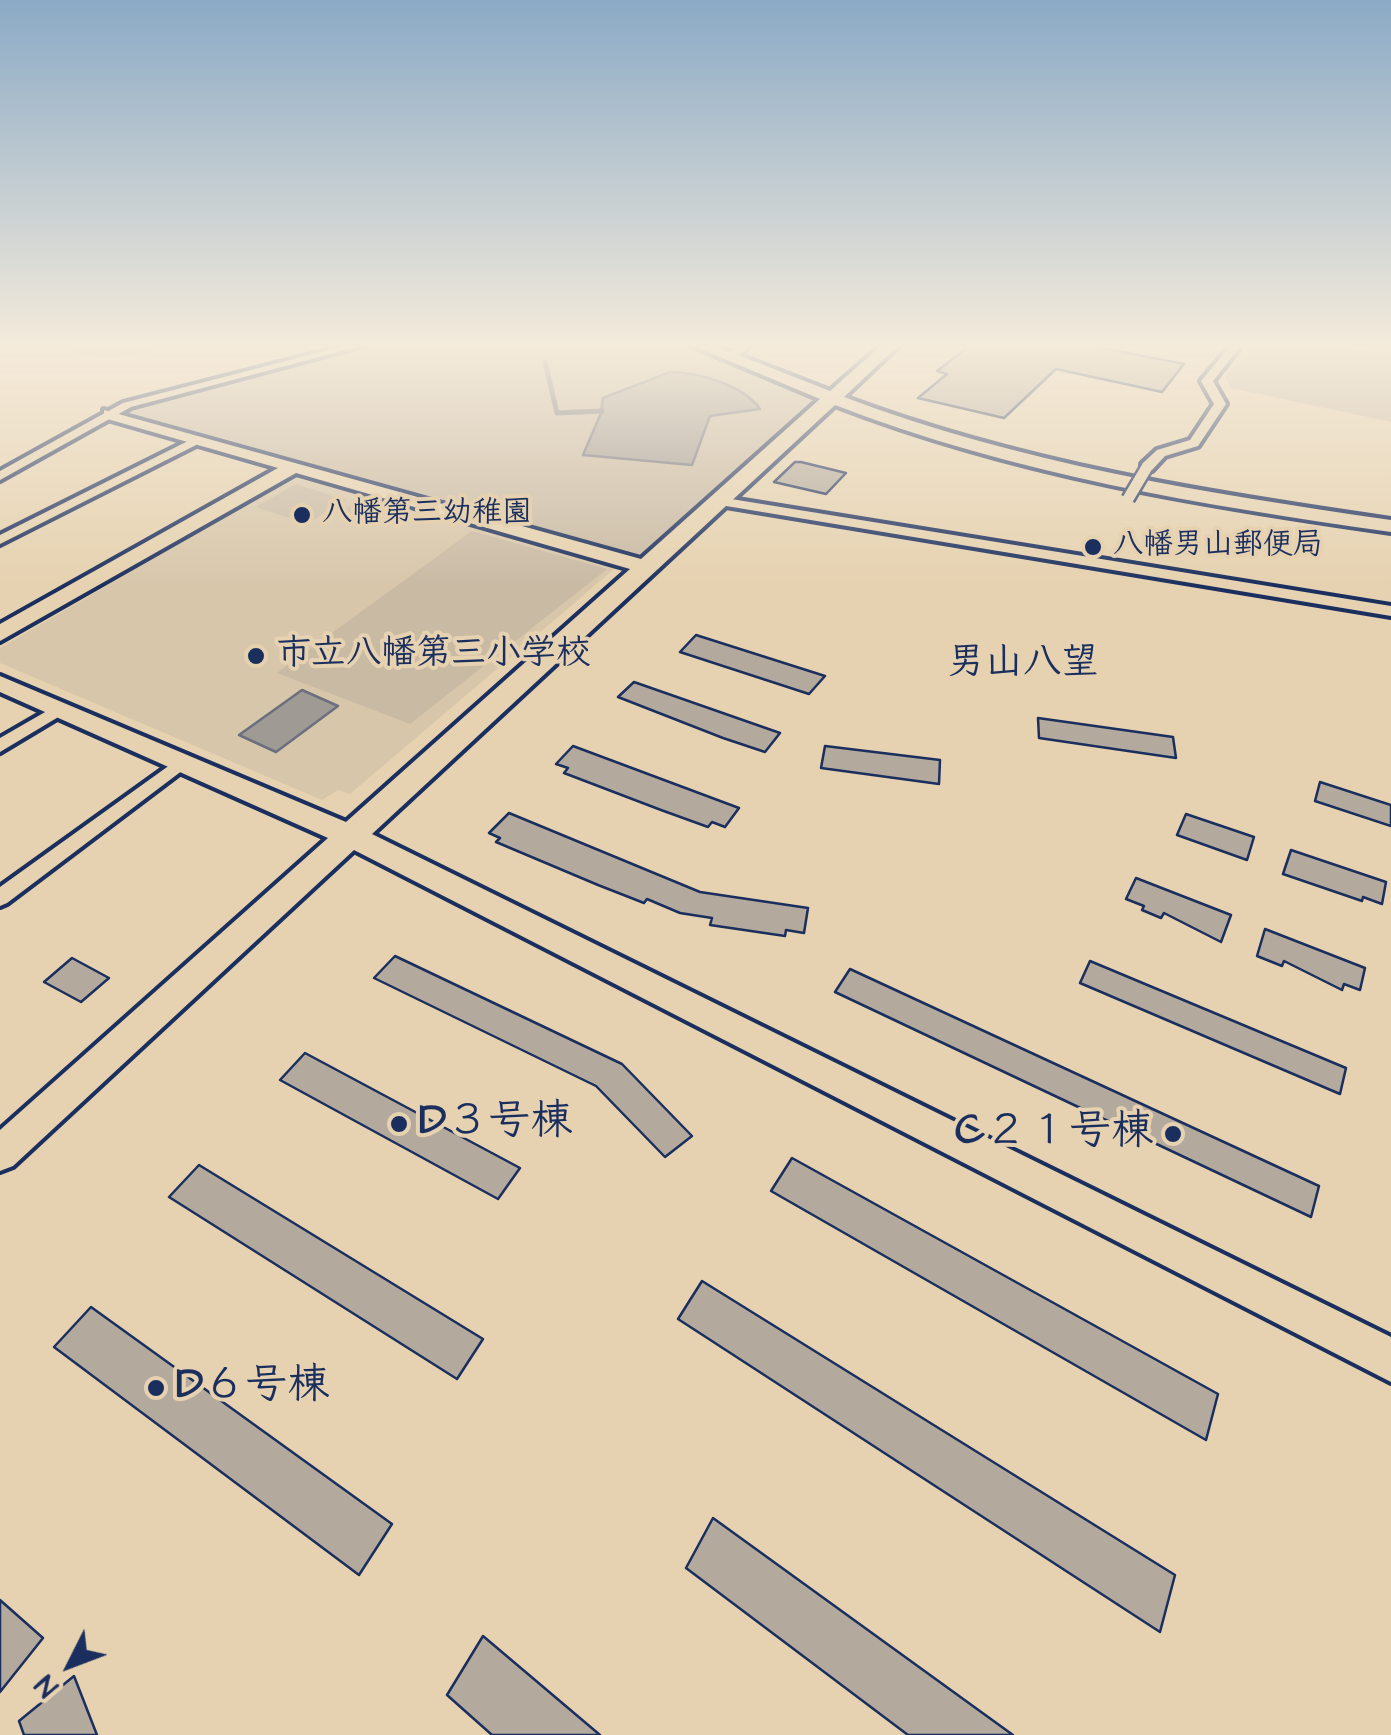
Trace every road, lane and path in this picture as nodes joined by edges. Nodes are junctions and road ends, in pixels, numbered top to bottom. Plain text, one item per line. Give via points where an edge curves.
1 (91, 425) edge
2 (148, 425) edge
3 (803, 425) edge
4 (908, 425) edge
5 (1206, 425) edge
6 (200, 440) junction
7 (293, 467) junction
8 (0, 476) edge
9 (1128, 498) dead end
10 (720, 501) junction
11 (1391, 526) edge
12 (0, 540) edge
13 (646, 567) junction
14 (1391, 611) edge
15 (0, 634) edge
16 (0, 682) edge
17 (59, 709) junction
18 (0, 746) edge
19 (181, 763) junction
20 (351, 836) junction
21 (0, 898) edge
22 (0, 1154) edge
23 (1391, 1360) edge

1 - 8 street
2 - 6 street
3 - 10 street
4 - 11 street via 1040,466
5 - 9 street, bridge via 1194,443 1161,453 1147,466
6 - 7 street
6 - 12 street
7 - 13 street
7 - 15 street
10 - 13 street
10 - 14 street
13 - 20 street
16 - 17 street
17 - 18 street
17 - 19 street
19 - 20 street
19 - 21 street
20 - 22 street
20 - 23 street

